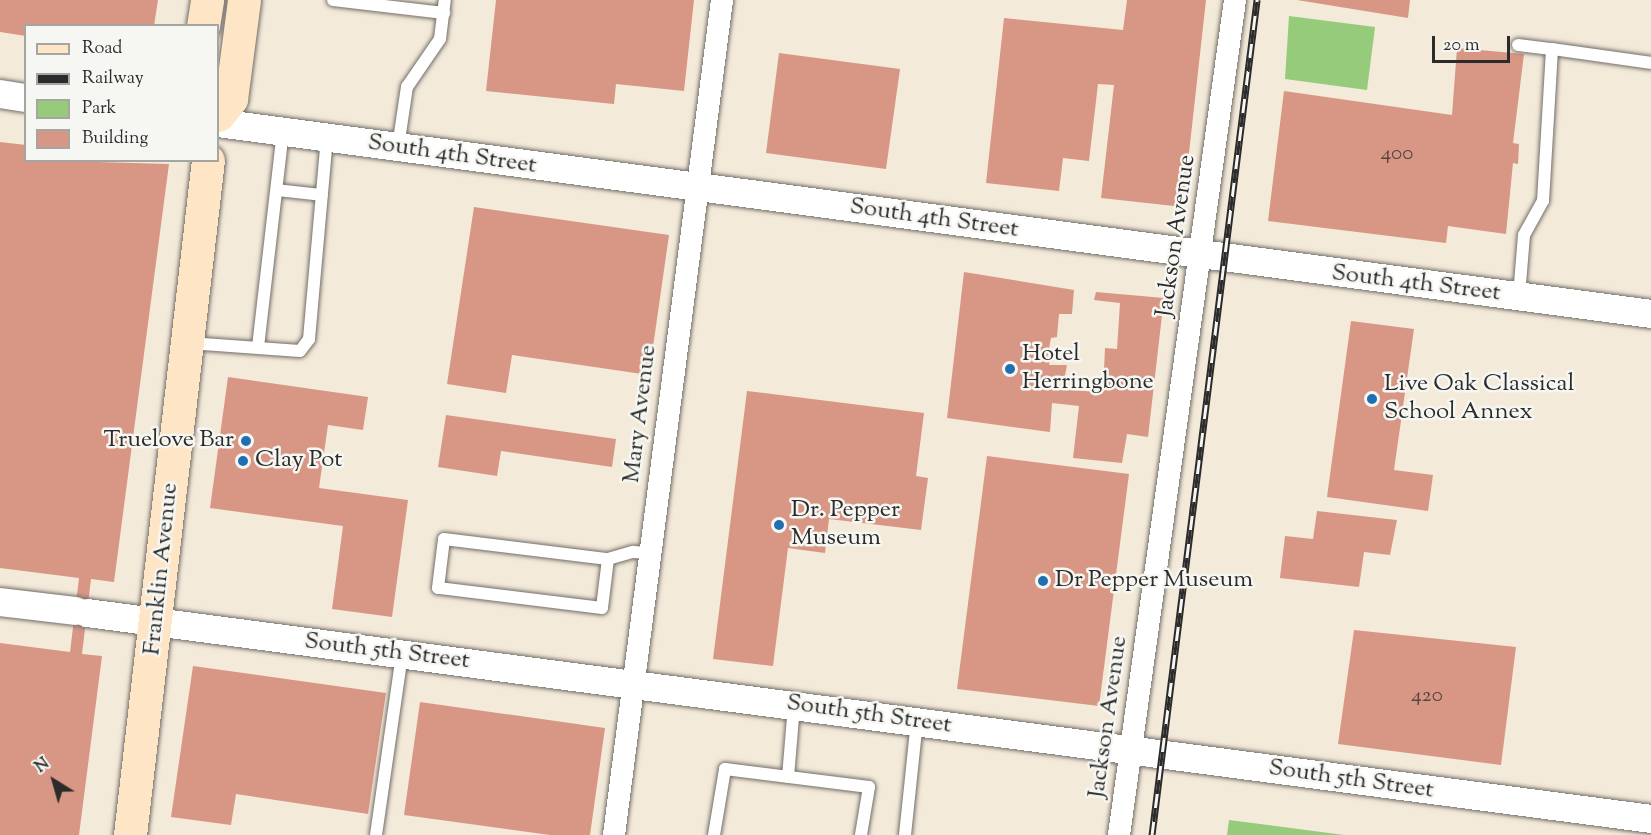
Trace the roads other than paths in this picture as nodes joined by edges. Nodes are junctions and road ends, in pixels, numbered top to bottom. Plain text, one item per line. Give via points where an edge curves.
1 (207, 0) edge
2 (244, 0) edge
3 (333, 0) edge
4 (722, 0) edge
5 (1235, 0) edge
6 (383, 4) edge
7 (445, 6) edge
8 (203, 24) edge
9 (1518, 45) dead end
10 (1552, 49) junction
11 (1651, 63) edge
12 (0, 94) edge
13 (24, 98) edge
14 (219, 114) edge
15 (219, 123) edge
16 (283, 131) junction
17 (327, 138) junction
18 (398, 147) junction
19 (208, 162) edge
20 (697, 188) junction
21 (277, 190) junction
22 (322, 195) junction
23 (1203, 255) junction
24 (1519, 297) junction
25 (1651, 314) edge
26 (188, 343) junction
27 (258, 347) junction
28 (650, 553) junction
29 (608, 559) junction
30 (0, 602) edge
31 (157, 621) junction
32 (402, 654) junction
33 (633, 684) junction
34 (794, 705) junction
35 (917, 721) junction
36 (1130, 751) junction
37 (788, 777) junction
38 (1651, 819) edge
39 (130, 835) edge
40 (376, 835) edge
41 (614, 835) edge
42 (714, 835) edge
43 (861, 835) edge
44 (905, 835) edge
45 (1119, 835) edge

1 - 8 main road
2 - 14 main road via 231,99
3 - 6 lane
4 - 20 street, Mary Avenue
5 - 23 street, Jackson Avenue
6 - 7 lane
7 - 18 lane via 440,39 407,87
9 - 10 lane
10 - 11 lane
10 - 24 lane via 1544,201 1524,235
12 - 13 street
15 - 16 street, South 4th Street
16 - 17 street, South 4th Street
16 - 21 lane
17 - 18 street, South 4th Street
17 - 22 lane
18 - 20 street, South 4th Street
19 - 26 main road, Franklin Avenue
20 - 23 street, South 4th Street
20 - 28 street, Mary Avenue
21 - 22 lane
21 - 27 lane
22 - 27 lane via 309,339 300,351
23 - 24 street, South 4th Street
23 - 36 street, Jackson Avenue
24 - 25 street, South 4th Street
26 - 27 lane
26 - 31 main road, Franklin Avenue
28 - 29 lane via 633,552
28 - 33 street, Mary Avenue
29 - 29 lane via 444,539 438,588 602,608
30 - 31 street, South 5th Street
31 - 32 street, South 5th Street
31 - 39 main road, Franklin Avenue
32 - 33 street, South 5th Street
32 - 40 lane
33 - 34 street, South 5th Street
33 - 41 street, Mary Avenue
34 - 35 street, South 5th Street
34 - 37 lane
35 - 36 street, South 5th Street
35 - 44 lane
36 - 38 street, South 5th Street
36 - 45 street, Jackson Avenue
37 - 42 lane via 724,769
37 - 43 lane via 869,787

